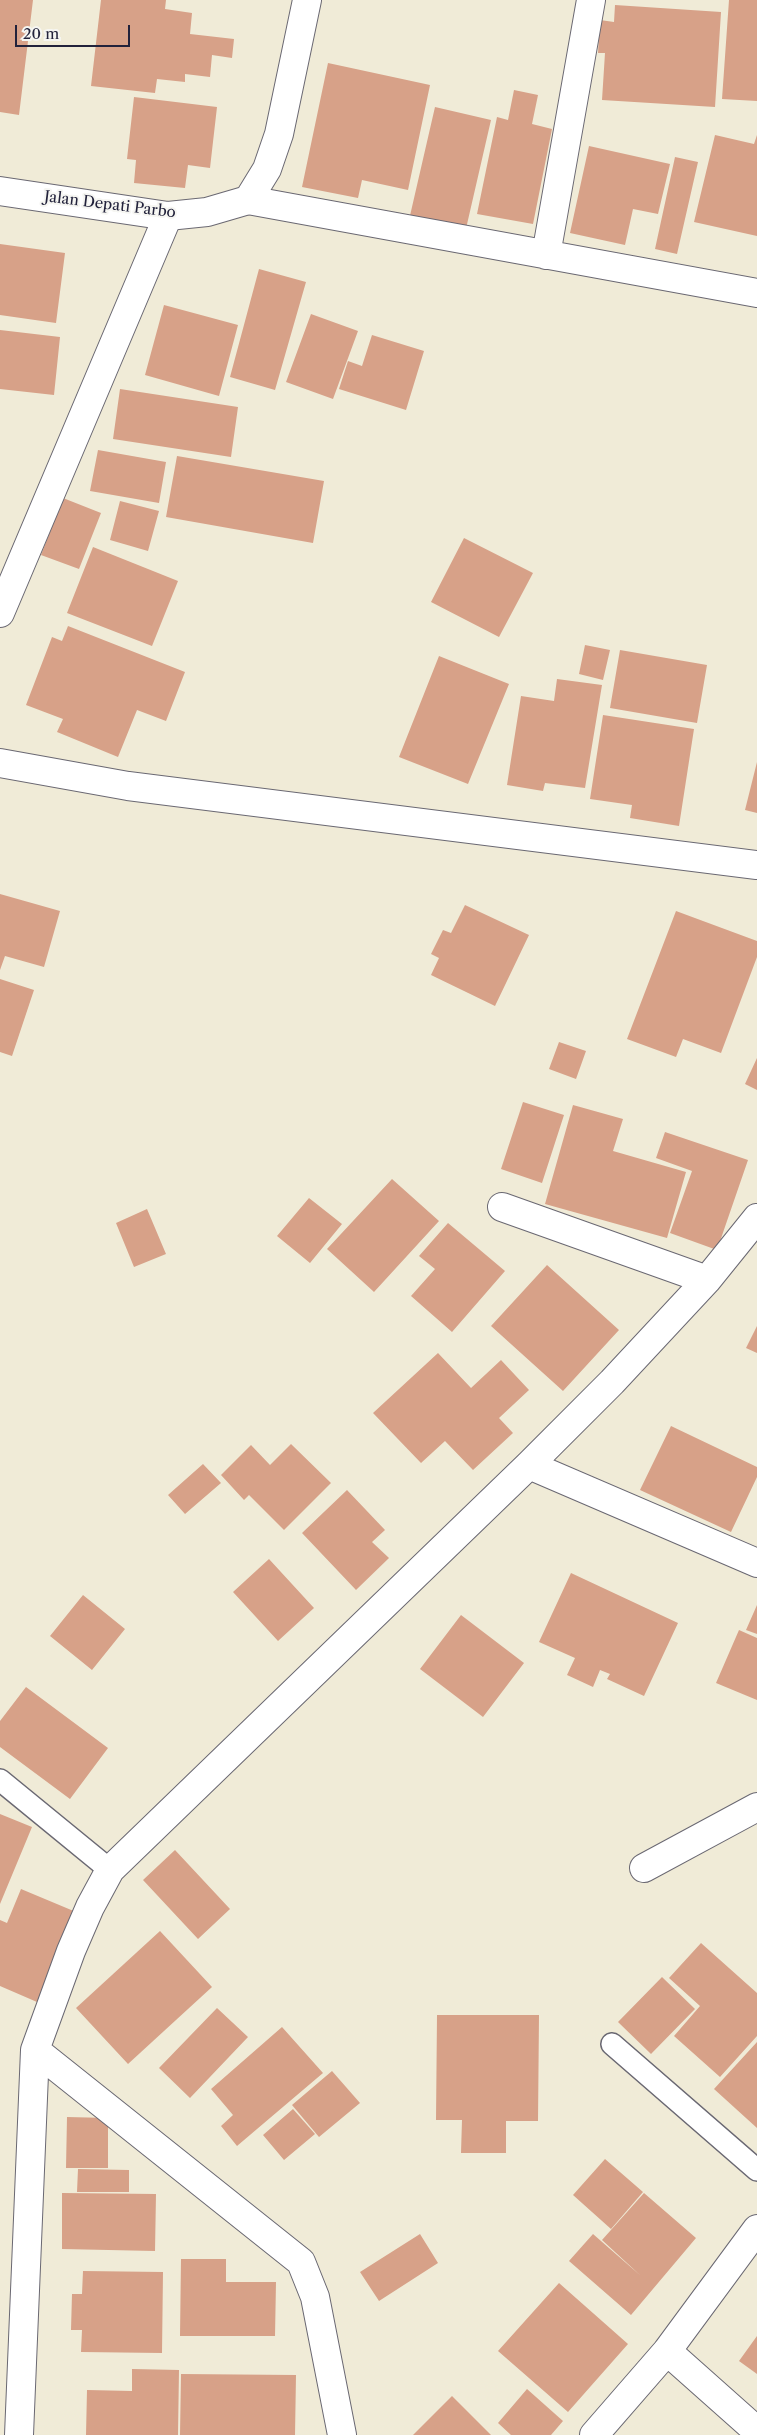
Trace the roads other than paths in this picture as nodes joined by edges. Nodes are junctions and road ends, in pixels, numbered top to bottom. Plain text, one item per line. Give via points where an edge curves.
1 (307, 0) edge
2 (591, 0) edge
3 (0, 190) edge
4 (248, 200) junction
5 (168, 216) junction
6 (546, 255) junction
7 (757, 293) edge
8 (0, 613) edge
9 (0, 763) edge
10 (757, 864) edge
11 (502, 1207) dead end
12 (757, 1218) edge
13 (707, 1280) junction
14 (530, 1466) junction
15 (757, 1563) edge
16 (0, 1780) edge
17 (757, 1807) edge
18 (644, 1868) dead end
19 (110, 1870) junction
20 (612, 2044) dead end
21 (36, 2050) junction
22 (757, 2170) edge
23 (757, 2229) edge
24 (667, 2351) junction
25 (757, 2431) edge
26 (19, 2435) edge
27 (342, 2435) edge
28 (594, 2435) edge

1 - 4 street via 279,134 267,169
2 - 6 street
3 - 5 street, Jalan Depati Parbo
4 - 5 street, Jalan Depati Parbo via 207,212
4 - 6 street
5 - 8 street
6 - 7 street
9 - 10 street via 138,787
11 - 13 street
12 - 13 street
13 - 14 street
14 - 15 street
14 - 19 street
16 - 19 lane
17 - 18 street
19 - 21 street via 71,1951
20 - 22 lane
21 - 26 street
21 - 27 street via 301,2262 315,2297
23 - 24 street
24 - 25 street
24 - 28 street

